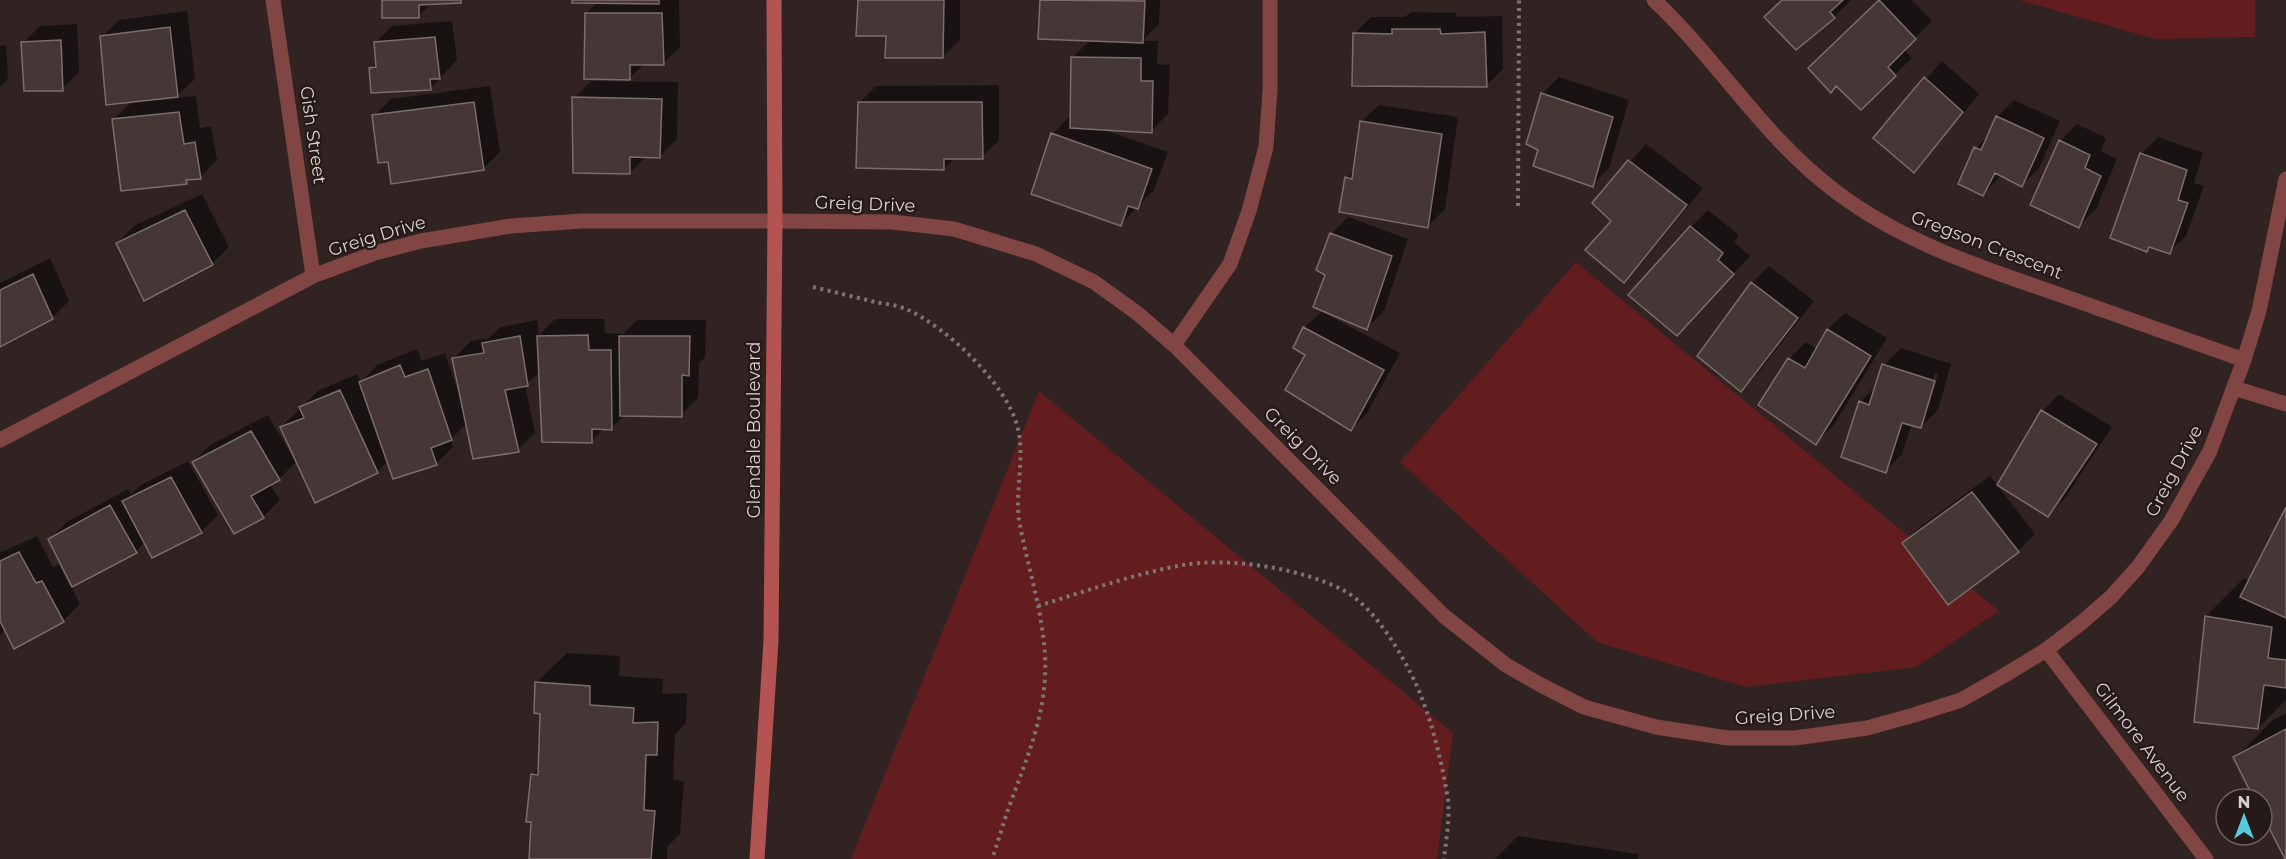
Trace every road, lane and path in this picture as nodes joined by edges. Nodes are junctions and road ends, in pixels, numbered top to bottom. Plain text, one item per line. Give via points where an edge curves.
1 (273, 0) edge
2 (774, 0) edge
3 (1270, 0) edge
4 (1519, 0) edge
5 (1654, 0) edge
6 (2286, 179) edge
7 (1518, 206) dead end
8 (775, 220) junction
9 (314, 276) junction
10 (813, 287) dead end
11 (1174, 345) junction
12 (2244, 360) junction
13 (2234, 388) junction
14 (2286, 404) edge
15 (0, 440) edge
16 (1038, 606) junction
17 (2046, 650) junction
18 (758, 859) edge
19 (992, 859) edge
20 (1444, 859) edge
21 (2206, 859) edge

1 - 9 street, Gish Street
2 - 8 street, Glendale Boulevard
3 - 11 street via 1266,147 1250,211 1230,264
4 - 7 path
5 - 12 street, Gregson Crescent via 1692,38 1787,150 1835,191 1898,232 1968,263
6 - 12 street, Greig Drive via 2269,268
8 - 9 street, Greig Drive via 582,220 511,226 421,241
8 - 11 street, Greig Drive via 892,222 954,229 1001,243 1036,254 1094,282
8 - 18 street, Glendale Boulevard via 771,641
9 - 15 street, Greig Drive
10 - 16 path via 905,309 920,317 962,349 997,387 1012,411 1018,431 1018,515
11 - 17 street, Greig Drive via 1444,616 1506,665 1584,707 1656,727 1728,738 1795,738 1867,728 1961,700
12 - 13 street, Greig Drive
13 - 14 street
13 - 17 street, Greig Drive via 2210,451 2171,521 2138,567 2111,597
16 - 19 path via 1045,656 1038,729
16 - 20 path via 1147,573 1212,563 1266,567 1344,591 1367,611 1394,644 1421,697 1448,802
17 - 21 street, Gilmore Avenue

